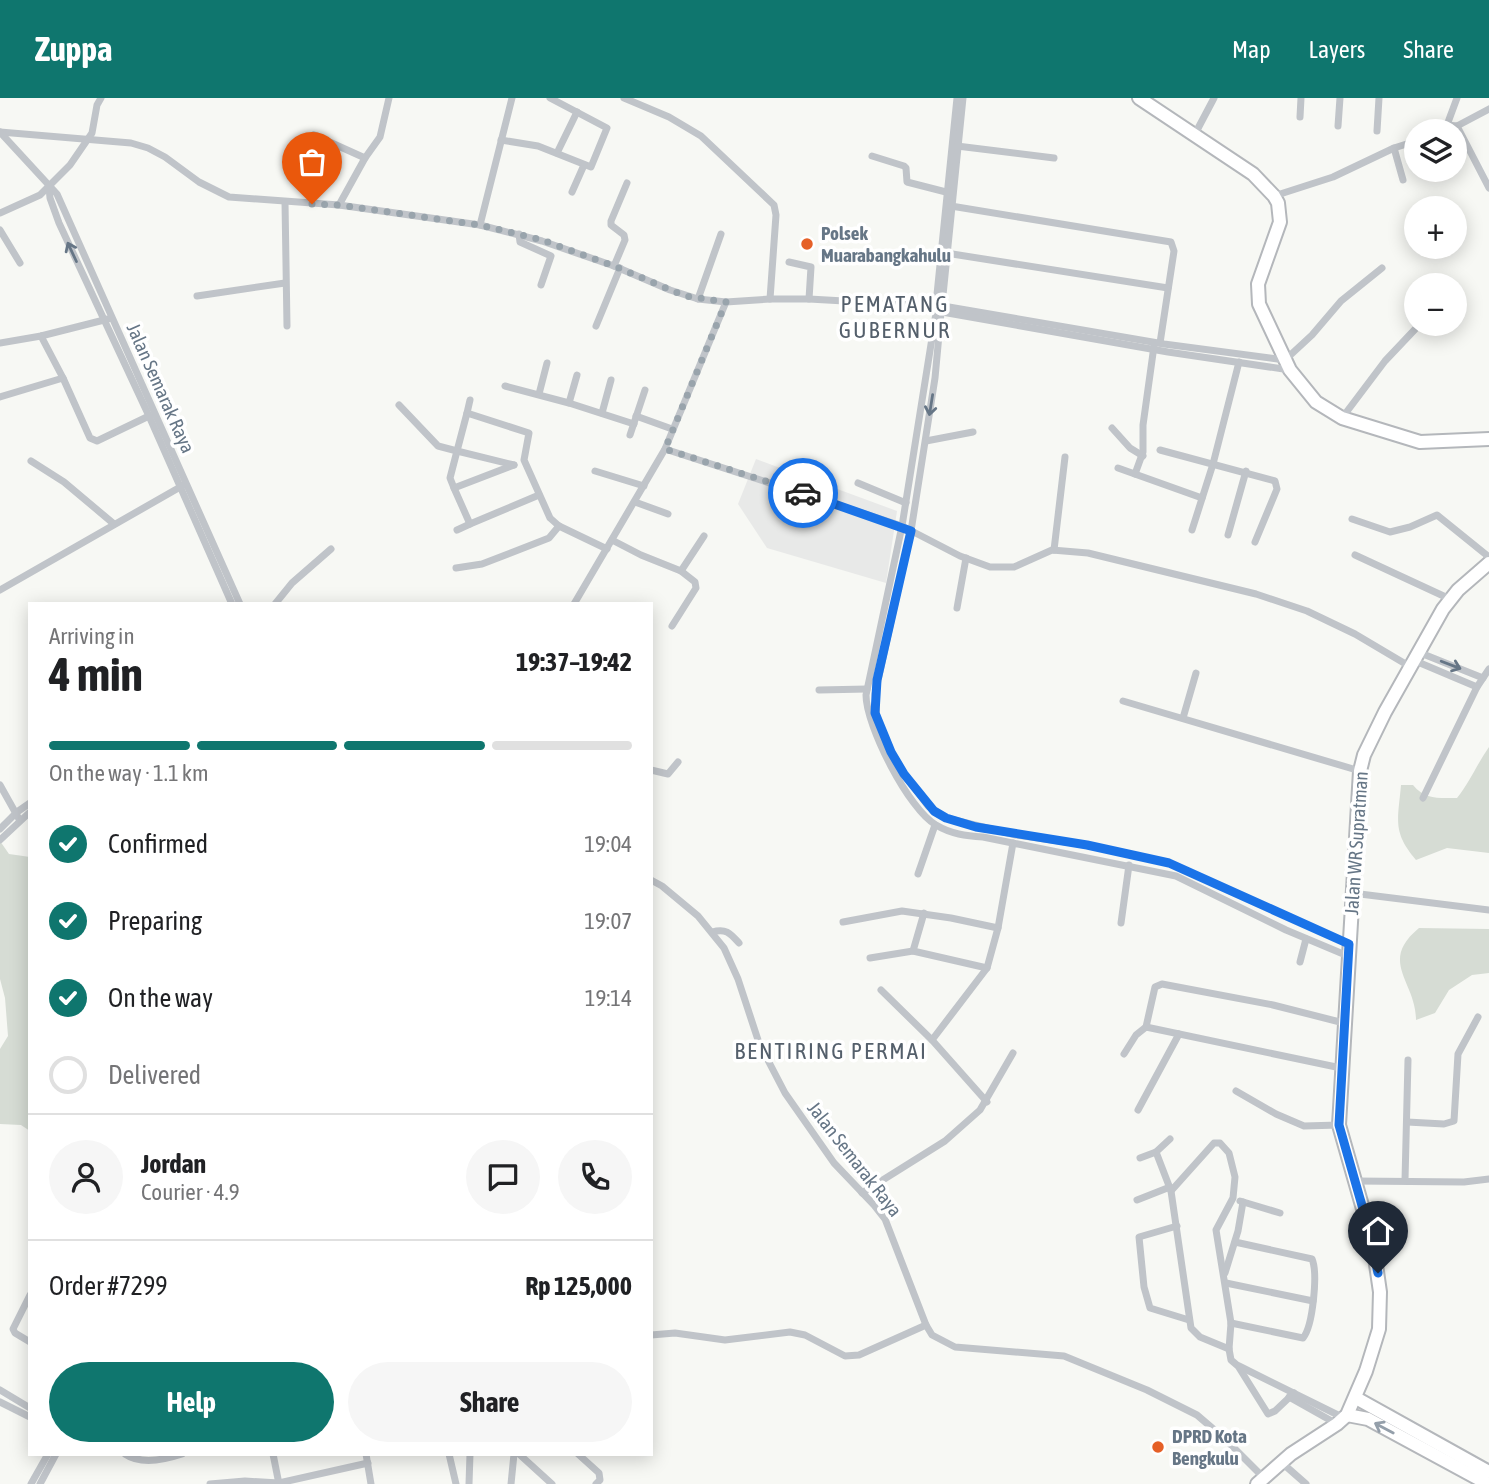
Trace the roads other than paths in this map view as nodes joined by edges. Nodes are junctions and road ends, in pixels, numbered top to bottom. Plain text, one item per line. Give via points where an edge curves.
1 (101, 98) edge
2 (389, 98) edge
3 (512, 98) edge
4 (550, 98) edge
5 (624, 98) edge
6 (957, 98) edge
7 (963, 98) edge
8 (1139, 98) edge
9 (1214, 98) edge
10 (1301, 98) edge
11 (1340, 98) edge
12 (1379, 98) edge
13 (1457, 98) edge
14 (1489, 109) edge
15 (577, 112) junction
16 (1300, 117) dead end
17 (1449, 119) edge
18 (1467, 120) edge
19 (1338, 125) dead end
20 (1377, 131) dead end
21 (0, 132) edge
22 (1195, 134) junction
23 (314, 135) dead end
24 (88, 140) junction
25 (501, 140) junction
26 (1404, 145) edge
27 (1467, 145) edge
28 (957, 146) junction
29 (1394, 148) junction
30 (556, 153) junction
31 (872, 156) dead end
32 (365, 158) junction
33 (1054, 158) dead end
34 (584, 165) junction
35 (1403, 180) dead end
36 (627, 183) dead end
37 (50, 187) junction
38 (1489, 188) edge
39 (572, 192) dead end
40 (946, 192) junction
41 (1274, 196) junction
42 (285, 202) junction
43 (339, 205) junction
44 (951, 206) junction
45 (0, 214) edge
46 (480, 225) junction
47 (0, 230) edge
48 (519, 234) junction
49 (721, 234) dead end
50 (946, 254) junction
51 (789, 262) dead end
52 (20, 263) dead end
53 (617, 267) junction
54 (1382, 268) dead end
55 (285, 283) junction
56 (541, 285) dead end
57 (1168, 288) junction
58 (197, 296) dead end
59 (698, 299) junction
60 (770, 299) junction
61 (809, 299) junction
62 (726, 302) junction
63 (938, 309) junction
64 (108, 319) junction
65 (287, 326) dead end
66 (596, 326) dead end
67 (41, 336) junction
68 (1409, 336) edge
69 (0, 343) edge
70 (1156, 345) junction
71 (1239, 362) junction
72 (547, 363) dead end
73 (1288, 365) junction
74 (577, 375) dead end
75 (63, 378) junction
76 (611, 380) dead end
77 (505, 386) dead end
78 (645, 390) dead end
79 (539, 394) junction
80 (0, 397) edge
81 (470, 400) dead end
82 (569, 402) junction
83 (399, 405) dead end
84 (601, 413) junction
85 (467, 414) junction
86 (149, 416) junction
87 (1342, 418) junction
88 (635, 420) junction
89 (1112, 428) dead end
90 (672, 429) junction
91 (973, 432) dead end
92 (630, 436) dead end
93 (1489, 439) edge
94 (926, 440) junction
95 (665, 449) junction
96 (1160, 450) dead end
97 (457, 451) junction
98 (1143, 456) junction
99 (1065, 457) dead end
100 (524, 460) junction
101 (31, 461) dead end
102 (1213, 464) junction
103 (514, 465) junction
104 (1118, 468) dead end
105 (595, 471) dead end
106 (1246, 471) junction
107 (1135, 474) junction
108 (858, 483) dead end
109 (183, 485) junction
110 (644, 486) junction
111 (454, 488) junction
112 (539, 495) junction
113 (1202, 498) junction
114 (635, 502) junction
115 (906, 503) junction
116 (667, 514) dead end
117 (1352, 519) dead end
118 (114, 524) junction
119 (470, 524) junction
120 (559, 526) junction
121 (902, 526) junction
122 (457, 530) dead end
123 (1192, 530) dead end
124 (911, 531) junction
125 (1228, 535) dead end
126 (704, 536) dead end
127 (1255, 542) dead end
128 (210, 545) junction
129 (610, 545) junction
130 (331, 549) dead end
131 (1055, 550) junction
132 (1355, 555) dead end
133 (1489, 557) edge
134 (966, 558) junction
135 (1489, 563) edge
136 (456, 568) dead end
137 (681, 571) junction
138 (0, 590) edge
139 (1450, 599) junction
140 (231, 602) edge
141 (239, 602) edge
142 (277, 602) edge
143 (575, 602) edge
144 (957, 608) dead end
145 (672, 626) dead end
146 (1413, 659) junction
147 (1489, 669) edge
148 (1196, 673) dead end
149 (1483, 683) edge
150 (819, 690) dead end
151 (867, 690) junction
152 (1123, 701) dead end
153 (1183, 718) junction
154 (678, 762) dead end
155 (653, 770) edge
156 (1360, 771) junction
157 (0, 785) edge
158 (1423, 798) dead end
159 (28, 805) edge
160 (928, 806) junction
161 (28, 813) edge
162 (923, 814) junction
163 (18, 816) junction
164 (935, 825) junction
165 (0, 830) edge
166 (0, 840) edge
167 (1013, 843) junction
168 (1087, 845) junction
169 (1086, 857) junction
170 (1129, 865) junction
171 (918, 874) dead end
172 (653, 881) edge
173 (1351, 893) junction
174 (1489, 910) edge
175 (924, 913) junction
176 (843, 922) dead end
177 (1121, 923) dead end
178 (998, 928) junction
179 (712, 932) junction
180 (1306, 939) junction
181 (739, 943) dead end
182 (1349, 950) junction
183 (913, 951) junction
184 (870, 957) dead end
185 (1300, 962) dead end
186 (987, 968) junction
187 (881, 990) dead end
188 (1478, 1017) dead end
189 (1344, 1023) junction
190 (1146, 1027) junction
191 (1179, 1034) junction
192 (932, 1040) junction
193 (1013, 1053) dead end
194 (1124, 1054) dead end
195 (1408, 1060) dead end
196 (1341, 1068) junction
197 (1236, 1091) dead end
198 (987, 1102) junction
199 (1138, 1110) dead end
200 (1407, 1122) junction
201 (1339, 1125) junction
202 (1170, 1139) dead end
203 (1156, 1152) junction
204 (1140, 1158) dead end
205 (1489, 1179) edge
206 (1405, 1180) junction
207 (1356, 1181) junction
208 (1171, 1189) junction
209 (863, 1193) junction
210 (1233, 1198) junction
211 (1137, 1200) dead end
212 (1243, 1202) junction
213 (1280, 1213) dead end
214 (1177, 1226) junction
215 (1235, 1242) junction
216 (1225, 1279) junction
217 (28, 1299) edge
218 (1313, 1301) junction
219 (1189, 1320) junction
220 (1231, 1323) junction
221 (926, 1325) junction
222 (653, 1335) edge
223 (28, 1341) edge
224 (1229, 1349) junction
225 (1238, 1366) junction
226 (1264, 1378) junction
227 (0, 1390) edge
228 (1253, 1391) junction
229 (1292, 1395) junction
230 (1356, 1398) junction
231 (0, 1403) edge
232 (28, 1407) edge
233 (28, 1415) edge
234 (1343, 1419) junction
235 (47, 1456) edge
236 (55, 1456) edge
237 (127, 1456) edge
238 (176, 1456) edge
239 (274, 1456) edge
240 (449, 1456) edge
241 (470, 1456) edge
242 (514, 1456) edge
243 (521, 1456) edge
244 (580, 1456) edge
245 (367, 1459) edge
246 (1281, 1462) junction
247 (1489, 1472) edge
248 (1260, 1481) edge
249 (279, 1483) edge
250 (31, 1484) edge
251 (40, 1484) edge
252 (210, 1484) edge
253 (371, 1484) edge
254 (456, 1484) edge
255 (469, 1484) edge
256 (511, 1484) edge
257 (550, 1484) edge
258 (596, 1484) edge
259 (1306, 1484) edge
260 (1488, 1484) edge

1 - 24 street
2 - 32 street via 380,137
3 - 25 street
4 - 15 street
5 - 60 street via 701,136 774,205
6 - 40 street
7 - 28 street
8 - 22 highway
9 - 22 street
10 - 16 street
11 - 19 street
12 - 20 street
13 - 17 street
14 - 18 street
15 - 30 street
15 - 34 street via 607,128 590,167
21 - 24 street
21 - 37 street, Jalan Semarak Raya
22 - 41 highway via 1253,174
23 - 32 street
24 - 37 street
24 - 42 street via 148,148 229,197
25 - 30 street
25 - 46 street
26 - 29 street
27 - 38 street
28 - 33 street
28 - 44 street
29 - 35 street
29 - 41 street via 1333,177
30 - 34 street
31 - 40 street via 904,166 907,183
32 - 43 street
34 - 39 street
36 - 53 street via 611,221 625,240
37 - 45 street
37 - 64 street, Jalan Semarak Raya via 57,194
40 - 63 street
41 - 73 highway via 1280,222 1261,272 1258,294
42 - 43 street
42 - 55 street
43 - 46 street
44 - 50 street
44 - 57 street via 1171,242 1174,251
46 - 48 street
47 - 52 street
48 - 53 street
48 - 56 street via 524,246 551,256
49 - 59 street
50 - 57 street
50 - 63 street
51 - 61 street via 811,267
53 - 59 street
53 - 66 street
54 - 73 street via 1341,300
55 - 58 street
55 - 65 street
57 - 70 street
59 - 62 street
60 - 61 street
60 - 62 street
61 - 63 street
62 - 90 street
63 - 70 street
63 -> 94 street via 940,341
63 - 115 street
64 - 67 street
64 - 86 street, Jalan Semarak Raya
64 - 109 street, Jalan Semarak Raya
67 - 69 street
67 - 75 street
68 - 87 street
70 - 71 street
70 - 73 street
70 - 98 street via 1143,425
71 - 73 street
71 - 102 street
72 - 79 street
73 - 87 highway via 1316,402
74 - 82 street
75 - 80 street
75 - 86 street via 94,441
76 - 84 street
77 - 79 street
78 - 88 street
79 - 82 street
81 - 85 street
82 - 84 street
83 - 97 street via 438,446
84 - 88 street
85 - 97 street
85 - 100 street via 529,433
86 - 109 street, Jalan Semarak Raya
87 - 93 highway via 1420,442
88 - 90 street
88 - 92 street
89 - 98 street
90 - 95 street
91 - 94 street
94 - 124 street
95 - 110 street
95 - 121 street
96 - 102 street
97 - 103 street
97 - 111 street via 450,478
98 - 107 street
99 - 131 street
100 - 103 street
100 - 112 street
101 - 118 street
102 - 106 street
102 - 113 street
103 - 111 street
104 - 107 street
105 - 110 street
106 - 125 street
106 - 127 street via 1272,479 1277,489
107 - 113 street
108 - 115 street
109 - 118 street
109 - 128 street, Jalan Semarak Raya
110 - 114 street
111 - 119 street
112 - 119 street
112 - 120 street
113 - 123 street
114 - 116 street
114 - 129 street
115 - 121 street
117 - 133 street via 1390,531 1437,515
118 - 138 street
119 - 122 street
120 - 129 street
120 - 136 street via 549,538 482,564
121 - 124 street
121 - 151 street
124 - 134 street
124 - 160 street via 874,706 891,752
126 - 137 street
128 - 140 street, Jalan Semarak Raya
128 - 141 street, Jalan Semarak Raya
129 - 137 street
129 - 143 street
130 - 142 street
131 - 134 street via 1003,569
131 - 146 street via 1088,553 1282,602
132 - 139 street
134 - 144 street
135 - 139 highway, Jalan WR Supratman
137 - 145 street via 697,586
139 - 146 highway, Jalan WR Supratman
146 - 149 street
146 - 156 highway, Jalan WR Supratman
147 - 149 street
148 - 153 street
149 - 158 street
150 - 151 street
151 - 162 street via 867,710 876,737
152 - 153 street
153 - 156 street
154 - 155 street via 668,774
156 - 173 highway, Jalan WR Supratman
157 - 163 street
159 - 163 street
160 - 162 street
160 - 168 street via 946,818 976,827
161 - 163 street
162 - 164 street
163 - 165 street
163 - 166 street
164 - 167 street via 959,835
164 - 171 street
167 - 169 street
167 - 178 street
168 - 169 street
168 - 182 street via 1185,868
169 - 170 street
170 - 177 street
170 - 180 street via 1176,876
172 - 179 street, Jalan Semarak Raya
173 - 174 street
173 - 182 highway, Jalan WR Supratman
175 - 176 street via 902,911
175 - 178 street
175 - 183 street
178 - 186 street
179 - 181 street via 727,931
179 - 209 street, Jalan Semarak Raya via 731,961 766,1060 815,1138
180 - 182 street
180 - 185 street
182 - 189 highway, Jalan WR Supratman
183 - 184 street
183 - 186 street
186 - 192 street
187 - 192 street
188 - 200 street via 1458,1054 1454,1121
189 - 190 street via 1273,1004 1163,984 1155,987
189 - 196 highway, Jalan WR Supratman
190 - 191 street
190 - 194 street
191 - 196 street
191 - 199 street
192 - 198 street
193 - 198 street
195 - 200 street
196 - 201 highway, Jalan WR Supratman
197 - 201 street via 1304,1126
198 - 209 street via 944,1141
200 - 206 street
201 - 207 highway, Jalan WR Supratman
202 - 203 street
203 - 204 street
203 - 208 street
205 - 206 street
206 - 207 street
207 - 230 highway, Jalan WR Supratman via 1373,1244 1381,1312 1377,1340
208 - 210 street via 1212,1144 1220,1143 1234,1165
208 - 211 street
208 - 214 street
209 - 221 street, Jalan Semarak Raya via 888,1226
210 - 212 street
210 - 216 street via 1216,1230
212 - 213 street
212 - 215 street
214 - 219 street
214 - 219 street via 1139,1237 1143,1287 1150,1308
215 - 216 street
215 - 218 street via 1312,1259
216 - 218 street
216 - 220 street
217 - 223 street via 13,1329
218 - 220 street via 1303,1338
219 - 224 street via 1193,1332
220 - 224 street
221 - 222 street via 859,1355 845,1356 790,1332 725,1339 676,1332
221 - 248 street via 932,1335 956,1347 1064,1356 1147,1390 1197,1415 1225,1439
224 - 225 street
225 - 226 street
225 - 228 street
226 - 228 street
226 - 229 street
227 - 232 street
228 - 229 street via 1268,1414
229 - 234 street
230 - 234 highway, Jalan WR Supratman
230 - 247 highway
231 - 233 street
234 - 246 highway, Jalan WR Supratman
260 -> 234 highway via 1368,1419
235 - 250 street
236 - 251 street
237 - 238 street via 148,1460
239 - 249 street
240 - 254 street
241 - 255 street
242 - 256 street
243 - 257 street
244 - 258 street via 599,1473
245 - 249 street
245 - 253 street
246 - 248 highway, Jalan WR Supratman
246 - 259 street
249 - 252 street

